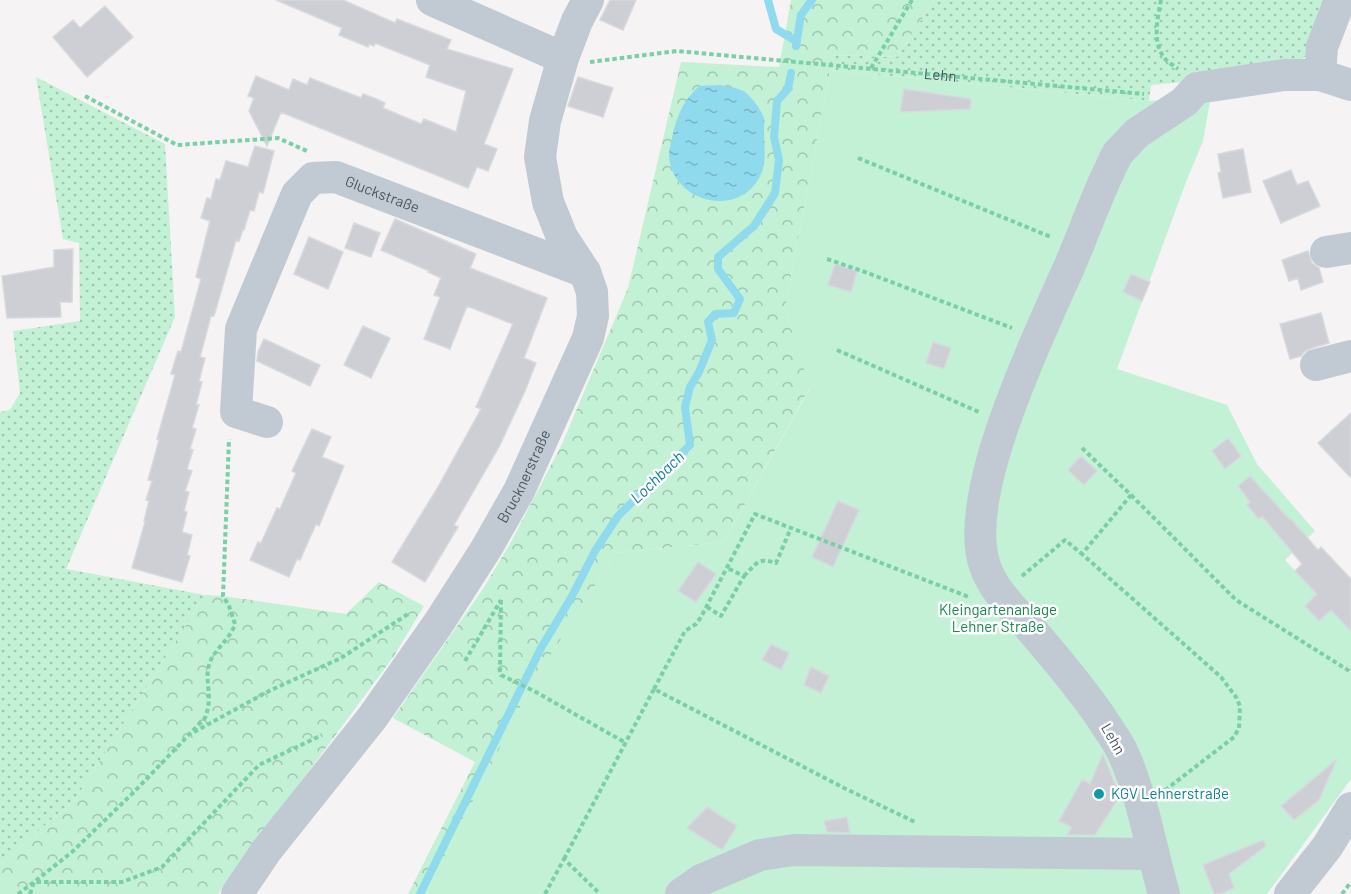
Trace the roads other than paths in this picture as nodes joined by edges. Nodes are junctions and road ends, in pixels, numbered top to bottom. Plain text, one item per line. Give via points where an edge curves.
1 (432, 0) edge
2 (588, 0) edge
3 (1340, 0) edge
4 (563, 58) junction
5 (1320, 75) junction
6 (1351, 85) edge
7 (585, 272) junction
8 (1351, 356) edge
9 (1316, 365) dead end
10 (267, 422) dead end
11 (1351, 808) edge
12 (1152, 854) junction
13 (237, 894) edge
14 (681, 894) edge
15 (1164, 894) edge
16 (1290, 894) edge

1 - 4 street
2 - 4 street, Brucknerstraße
3 - 5 street via 1322,47
4 - 7 street, Brucknerstraße via 545,121 540,157 548,202 562,237
5 - 6 street
5 - 12 street, Lehn via 1284,75 1197,88 1184,102 1137,133 1118,153 1004,423 986,485 980,550 995,600 1057,659 1122,749 1142,808
7 - 10 street, Gluckstraße via 336,177 313,178 297,194 241,330 236,412
7 - 13 street, Brucknerstraße via 592,292 593,316 588,338 519,491 438,624 372,718 266,851
8 - 9 street
11 - 16 street via 1327,848
12 - 14 street via 794,850 760,855 701,880
12 - 15 street, Lehn

